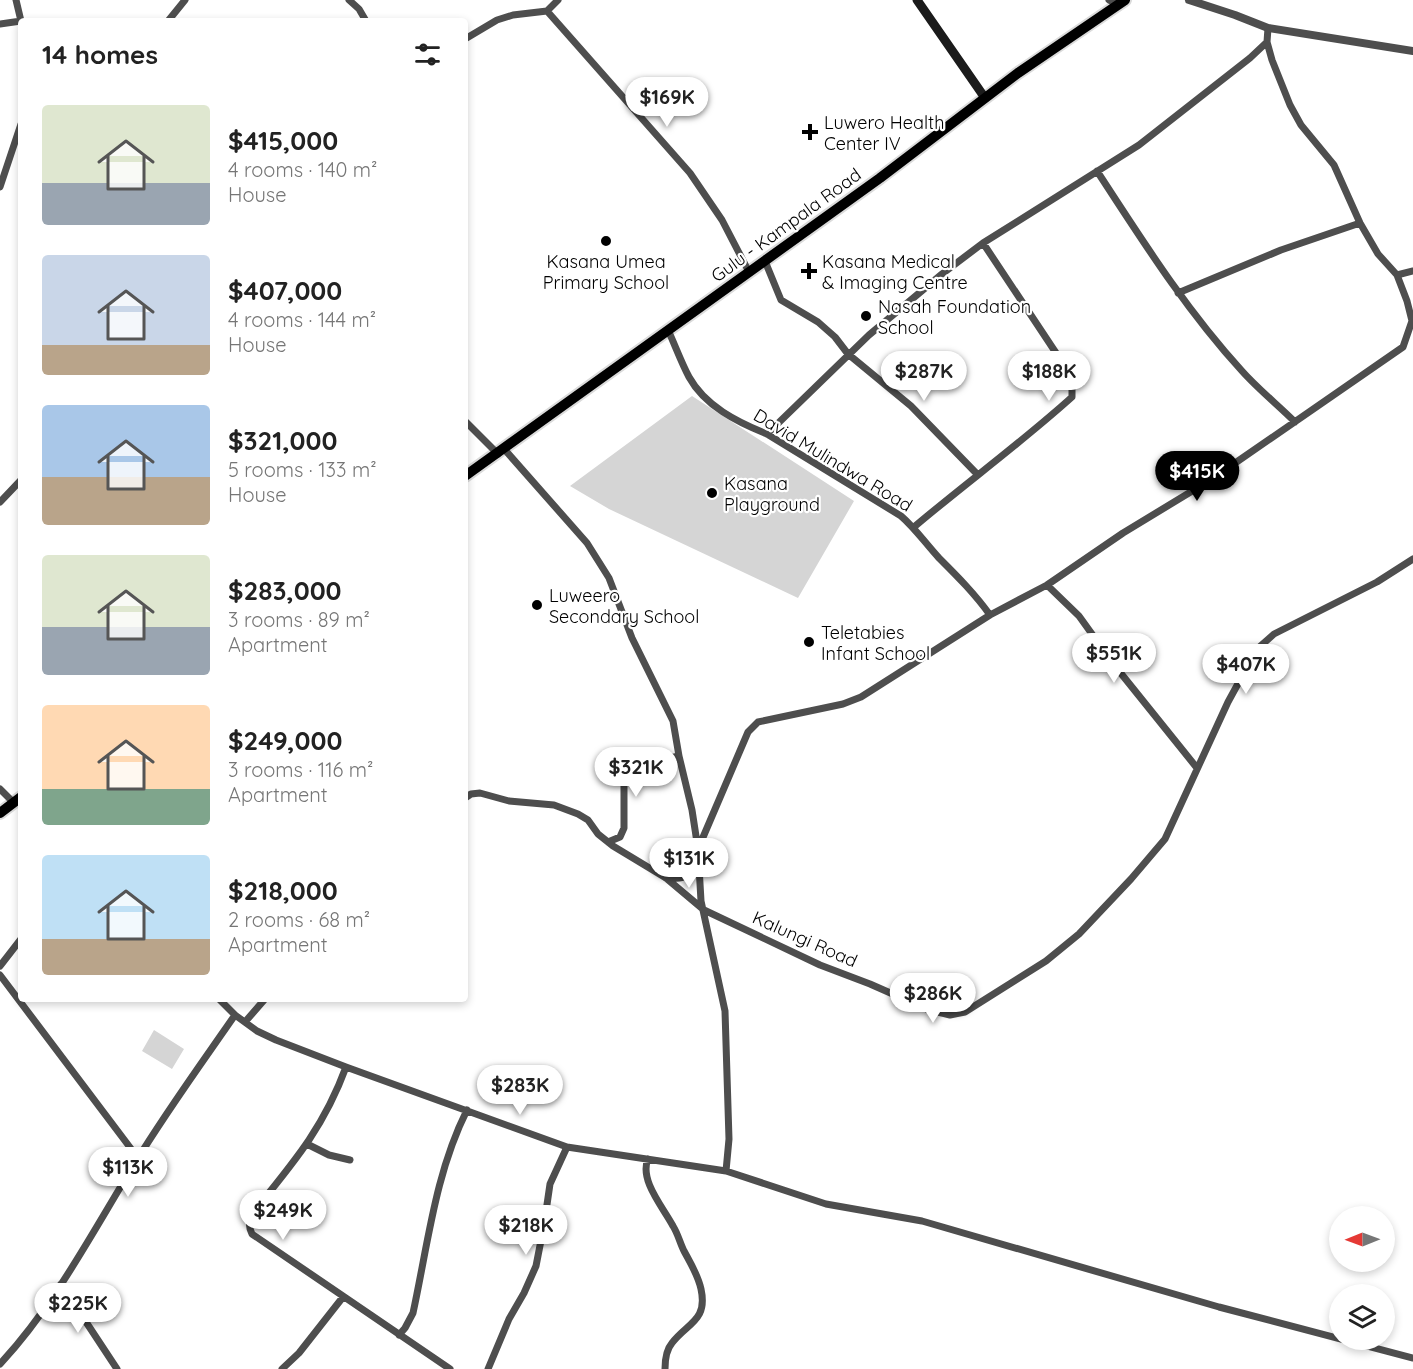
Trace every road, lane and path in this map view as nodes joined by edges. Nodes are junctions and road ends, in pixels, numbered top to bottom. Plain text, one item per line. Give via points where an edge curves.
1 (16, 0) edge
2 (185, 0) edge
3 (349, 0) edge
4 (558, 0) edge
5 (917, 0) edge
6 (1189, 0) edge
7 (1117, 2) edge
8 (547, 11) junction
9 (20, 18) edge
10 (170, 18) edge
11 (365, 18) edge
12 (18, 21) edge
13 (0, 24) edge
14 (1268, 28) junction
15 (468, 37) edge
16 (1267, 42) junction
17 (1413, 51) edge
18 (985, 98) junction
19 (18, 133) edge
20 (1097, 171) junction
21 (0, 187) edge
22 (1360, 223) junction
23 (982, 243) junction
24 (765, 261) junction
25 (1413, 271) edge
26 (749, 272) junction
27 (1397, 275) junction
28 (1178, 293) junction
29 (668, 330) junction
30 (848, 354) junction
31 (1295, 422) junction
32 (468, 424) edge
33 (767, 434) junction
34 (501, 452) junction
35 (468, 474) edge
36 (977, 474) junction
37 (18, 483) edge
38 (0, 502) edge
39 (914, 527) junction
40 (1413, 559) edge
41 (1047, 585) junction
42 (990, 615) junction
43 (679, 756) junction
44 (1197, 768) junction
45 (0, 789) edge
46 (468, 796) edge
47 (17, 800) edge
48 (0, 813) edge
49 (608, 842) junction
50 (698, 849) junction
51 (698, 866) junction
52 (666, 878) junction
53 (704, 910) junction
54 (18, 943) edge
55 (0, 966) edge
56 (0, 975) edge
57 (18, 999) edge
58 (20, 1002) edge
59 (222, 1002) edge
60 (262, 1002) edge
61 (235, 1015) junction
62 (245, 1022) junction
63 (346, 1067) junction
64 (467, 1110) junction
65 (308, 1144) junction
66 (567, 1148) junction
67 (138, 1158) junction
68 (648, 1158) junction
69 (350, 1160) dead end
70 (726, 1171) junction
71 (61, 1284) junction
72 (343, 1297) junction
73 (399, 1335) junction
74 (1413, 1358) edge
75 (0, 1364) edge
76 (117, 1369) edge
77 (282, 1369) edge
78 (450, 1369) edge
79 (488, 1369) edge
80 (665, 1369) edge

1 - 9 street
2 - 10 street
3 - 11 street
4 - 8 street
5 - 18 main road
6 - 14 street
7 - 18 main road, Gulu - Kampala Road
8 - 15 street via 497,20
8 - 26 street via 690,173 722,220
12 - 13 street
14 - 16 street
14 - 17 street
16 - 20 street via 1139,145
16 - 22 street via 1282,90 1301,125 1334,165
18 - 24 main road, Gulu - Kampala Road
19 - 21 street
20 - 23 street
20 - 28 street
22 - 27 street via 1378,254
22 - 28 street via 1281,250
23 - 30 street
23 - 36 street via 1066,368 1072,380 1072,398
24 - 26 main road, Gulu - Kampala Road
24 - 30 street via 781,300 818,322
25 - 27 street
26 - 29 main road, Gulu - Kampala Road
27 - 31 street via 1412,321 1403,347
28 - 31 street via 1243,373
29 - 33 street, David Mulindwa Road via 688,376 706,398 728,415
29 - 34 main road, Gulu - Kampala Road
30 - 33 street
30 - 36 street via 911,406
31 - 41 street
32 - 34 street
33 - 39 street, David Mulindwa Road via 887,506
34 - 35 main road, Gulu - Kampala Road
34 - 43 street via 587,543 609,578 632,638 673,721
36 - 39 street
37 - 38 street
39 - 42 street, David Mulindwa Road
40 - 44 street, Kalungi Road via 1377,582 1274,634 1257,649
41 - 42 street
41 - 44 street via 1079,616
42 - 50 street via 861,697 768,719 752,727
43 - 49 street via 628,767 624,774 624,828 620,837
43 - 50 street
44 - 53 street, Kalungi Road via 1165,839 1131,879 1046,961 965,1012 950,1015 929,1010 820,966
45 - 47 street
46 - 49 street, Kalungi Road via 480,793 509,801 554,805 588,820
47 - 48 main road
49 - 52 street, Kalungi Road
50 - 51 street
51 - 52 street via 687,877
51 - 53 street
52 - 53 street, Kalungi Road
53 - 70 street via 725,1011 729,1127
54 - 55 street
56 - 57 street
58 - 67 street
59 - 61 street
60 - 62 street
61 - 62 street
61 - 67 street
62 - 63 street
63 - 64 street
63 - 65 street
64 - 66 street
64 - 73 street via 454,1136 440,1182 413,1313
65 - 69 street
65 - 72 street via 255,1210 249,1229
66 - 68 street
66 - 79 street via 550,1184 536,1266
67 - 71 street
68 - 70 street
68 - 80 street via 646,1169 651,1185 675,1228 702,1292 699,1315 673,1341
70 - 74 street via 826,1204 922,1221
71 - 75 street
71 - 76 street
72 - 73 street
72 - 77 street
73 - 78 street

